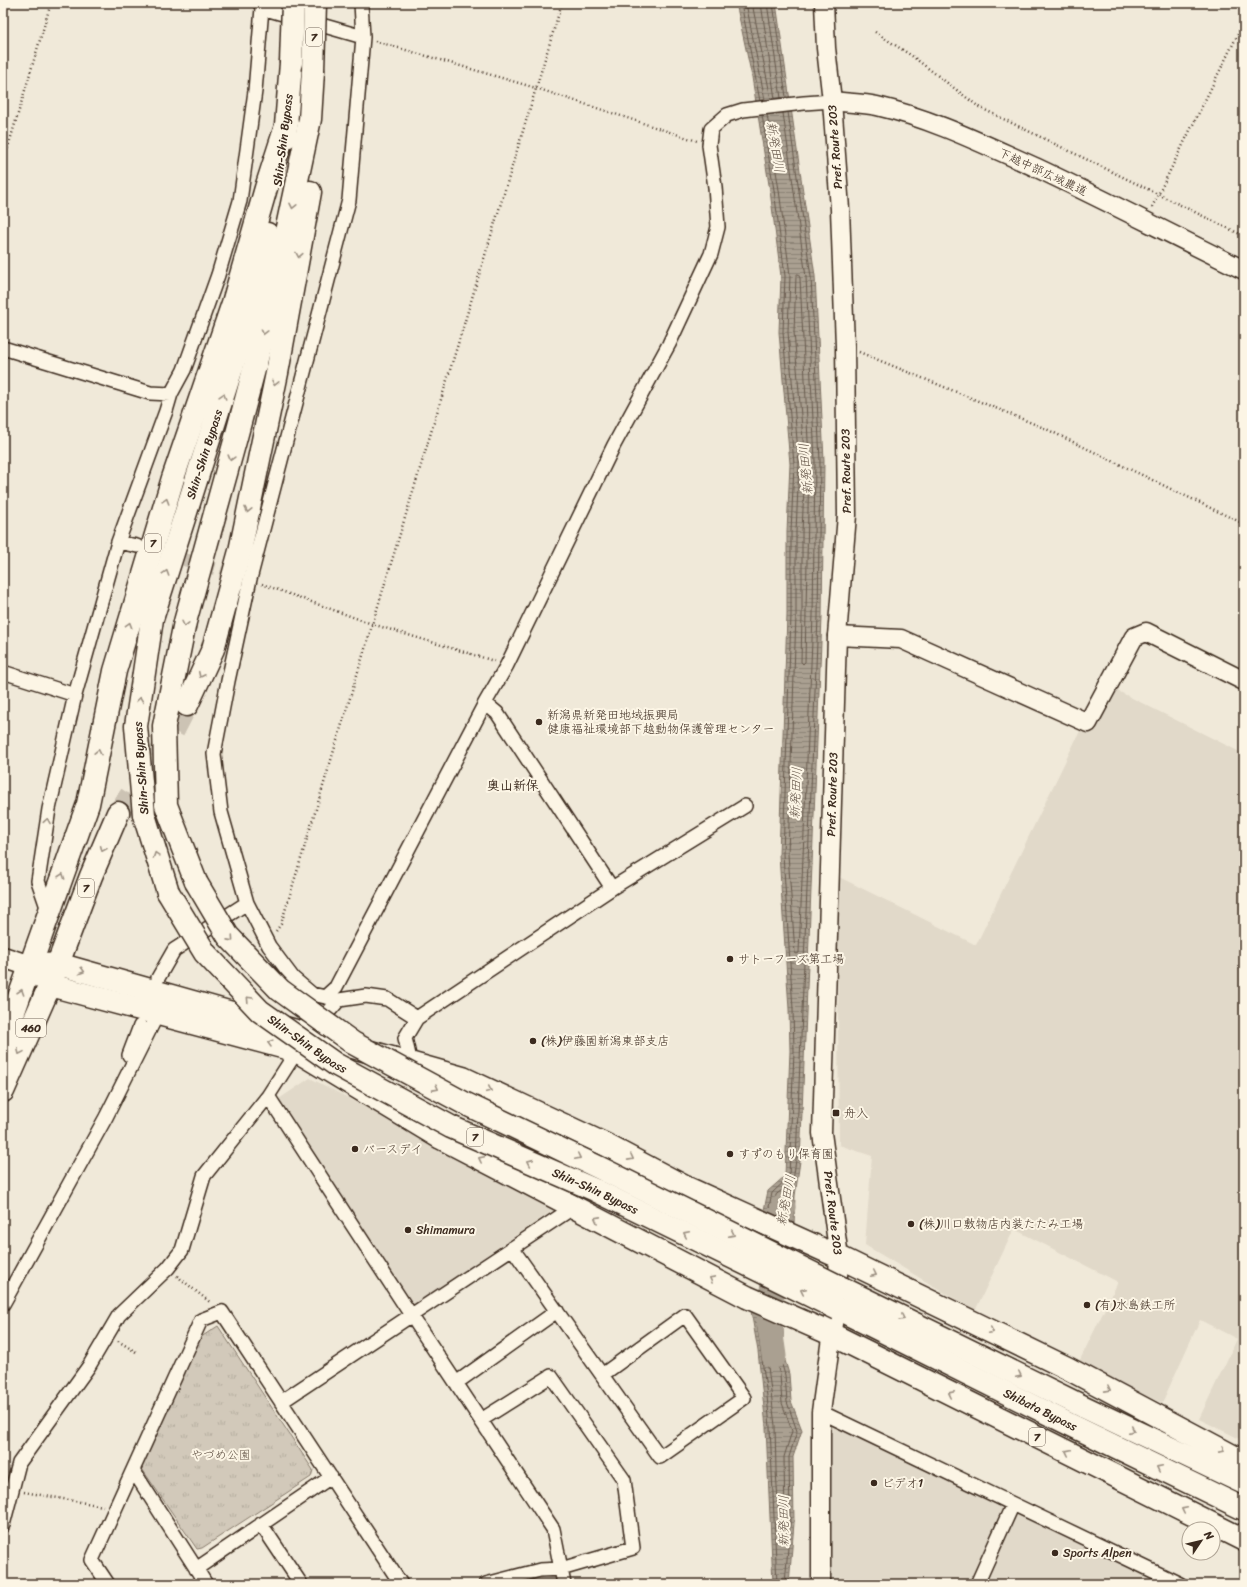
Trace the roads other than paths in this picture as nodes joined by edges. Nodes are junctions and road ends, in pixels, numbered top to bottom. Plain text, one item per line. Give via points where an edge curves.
1 (293, 3) edge
2 (315, 3) edge
3 (361, 3) edge
4 (824, 3) edge
5 (261, 5) edge
6 (363, 37) junction
7 (832, 101) junction
8 (310, 119) junction
9 (287, 123) junction
10 (1244, 270) edge
11 (3, 348) edge
12 (171, 394) junction
13 (118, 542) junction
14 (137, 546) dead end
15 (837, 636) junction
16 (3, 672) edge
17 (1244, 681) edge
18 (75, 696) junction
19 (485, 703) junction
20 (187, 705) tunnel mouth
21 (745, 806) dead end
22 (118, 813) tunnel mouth
23 (612, 888) junction
24 (247, 902) junction
25 (49, 913) junction
26 (3, 957) edge
27 (58, 964) junction
28 (30, 966) junction
29 (158, 978) dead end
30 (50, 985) junction
31 (325, 997) junction
32 (339, 1000) junction
33 (158, 1013) junction
34 (417, 1018) junction
35 (140, 1026) dead end
36 (3, 1042) edge
37 (302, 1043) junction
38 (411, 1064) junction
39 (3, 1091) edge
40 (268, 1096) junction
41 (106, 1117) junction
42 (574, 1207) junction
43 (512, 1248) junction
44 (839, 1257) junction
45 (840, 1298) junction
46 (3, 1304) edge
47 (557, 1311) junction
48 (411, 1315) junction
49 (831, 1334) junction
50 (602, 1375) junction
51 (456, 1382) junction
52 (281, 1402) junction
53 (821, 1412) junction
54 (481, 1420) junction
55 (1244, 1462) edge
56 (133, 1470) junction
57 (331, 1477) junction
58 (1244, 1483) edge
59 (1013, 1504) junction
60 (1244, 1509) edge
61 (261, 1524) junction
62 (3, 1525) edge
63 (1244, 1540) edge
64 (196, 1569) junction
65 (561, 1570) junction
66 (108, 1584) edge
67 (206, 1584) edge
68 (301, 1584) edge
69 (401, 1584) edge
70 (486, 1584) edge
71 (564, 1584) edge
72 (821, 1584) edge
73 (977, 1584) edge
74 (1180, 1584) edge

1 - 9 highway, Shin-Shin Bypass / 7, bridge
2 - 8 highway, Shin-Shin Bypass / 7, bridge
3 - 6 street
4 - 7 main road, Pref. Route 203
5 - 6 street
5 - 12 street via 255,91 240,201 218,275 184,370
6 - 24 street via 349,200 248,579 214,754 221,812
7 - 10 main road, 下越中部広域農道 via 876,106 922,118 1030,165
7 - 15 main road, Pref. Route 203 via 840,209 845,346 847,515
7 - 19 street via 743,110 727,115 711,129 709,145 718,227 711,254 669,344 614,445 507,665
8 -> 20 highway, 7 via 311,189 277,373 240,551 213,649
8 -> 45 highway, Shin-Shin Bypass / 7, bridge via 268,317 185,622 164,726 166,805 196,882 228,936 275,985 353,1043 464,1103 602,1169
25 -> 9 highway, 7 via 88,804 115,671 173,478 233,303
45 -> 9 highway, Shin-Shin Bypass / 7, bridge via 451,1127 335,1064 260,1010 205,953 168,892 144,815 136,726 152,618 243,333 279,187
11 - 12 street via 150,393
12 - 13 street
13 - 14 street
13 - 18 street
15 - 17 main road via 901,639 1088,723 1134,637 1146,632
15 - 44 main road, Pref. Route 203 via 822,1133
16 - 18 street
25 -> 18 street via 38,881 49,809
19 - 23 street via 498,713
19 - 31 street via 336,987
21 - 23 street
22 -> 27 highway, 7
23 - 34 street
24 - 29 street via 174,950
24 - 31 street via 269,946 293,978 312,994
25 - 28 highway, 7
26 - 28 main road
27 - 28 highway, 7
27 - 30 highway, 460
27 -> 37 highway, 7
28 - 30 highway, 7
36 -> 28 highway, 460
30 - 33 highway, 7
30 -> 39 highway, 460
31 - 32 street
32 - 34 street via 366,996 387,999
32 - 37 street
37 -> 33 highway, 7
33 - 41 street
34 - 38 street via 405,1038
35 - 41 street
37 - 38 highway, 7
37 - 40 street
42 -> 37 highway, 7 via 441,1138
38 -> 44 highway, 7 via 463,1078 604,1144 685,1187
40 - 48 street
40 - 62 street via 204,1176 182,1250 168,1268 119,1315 89,1366 19,1463
41 - 46 street
42 - 43 street
49 -> 42 highway, 7 via 747,1297
43 - 47 street
43 - 48 street
44 - 49 main road, Pref. Route 203
44 -> 55 highway, 7 via 1070,1368
45 -> 58 highway, Shibata Bypass / 7
60 -> 45 highway, Shibata Bypass / 7 via 1071,1425
47 - 50 street
47 - 51 street
48 - 51 street
48 - 52 street
49 - 53 main road, Pref. Route 203
63 -> 49 highway, 7
50 - 50 street via 660,1457 744,1398 685,1315
51 - 54 street
52 - 56 street via 222,1312 201,1320
52 - 57 street
53 - 59 street
53 - 72 main road, Pref. Route 203
54 - 65 street via 553,1529
54 - 65 street via 551,1376 624,1480 633,1548
56 - 64 street
56 - 66 street via 92,1560
57 - 61 street
57 - 69 street
59 - 73 street
59 - 74 street
61 - 64 street
61 - 68 street
64 - 67 street
65 - 70 street via 540,1570
65 - 71 street

